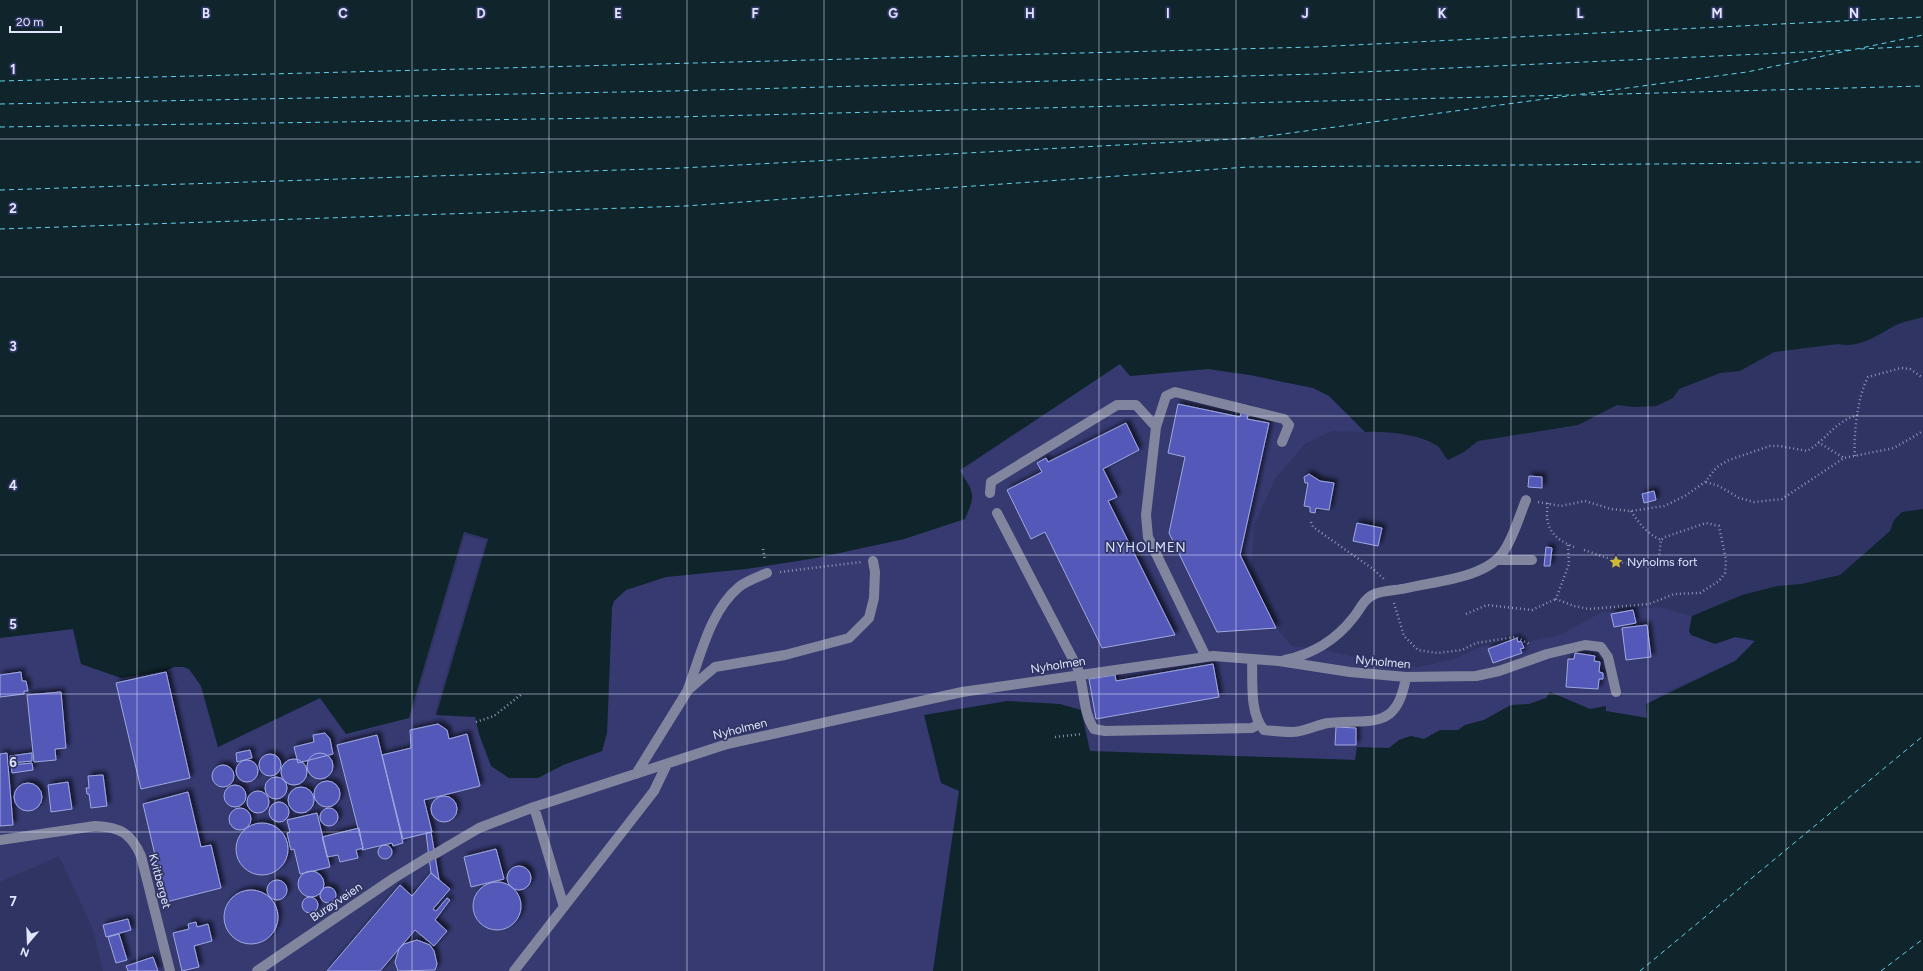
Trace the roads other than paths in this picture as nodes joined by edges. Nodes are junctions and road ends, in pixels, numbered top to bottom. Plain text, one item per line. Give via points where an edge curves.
1 (1156, 427) junction
2 (1282, 442) dead end
3 (990, 493) dead end
4 (1526, 500) road end
5 (997, 513) dead end
6 (1497, 560) junction
7 (1532, 560) dead end
8 (873, 561) road end
9 (767, 573) road end
10 (1206, 657) junction
11 (1252, 659) junction
12 (1279, 661) junction
13 (1080, 675) junction
14 (1406, 678) junction
15 (688, 690) junction
16 (1616, 692) dead end
17 (1259, 724) junction
18 (667, 764) junction
19 (636, 774) junction
20 (581, 791) joint
21 (534, 807) junction
22 (0, 840) edge
23 (564, 907) junction
24 (170, 971) edge
25 (257, 971) edge
26 (514, 971) edge

1 - 2 street via 1166,396 1175,392 1284,419 1289,425
1 - 3 street via 1136,405 1117,405 990,482
1 - 10 street via 1146,515 1148,537
4 - 6 street via 1505,550
5 - 13 street
6 - 7 street
6 - 12 street via 1456,578 1376,593 1368,598 1342,631 1316,651
8 - 15 street via 874,598 869,618 849,638 785,655 716,667
9 - 15 street via 740,586 722,604
10 - 11 street, Nyholmen
10 - 13 street, Nyholmen
11 - 12 street, Nyholmen
11 - 17 street via 1255,706
12 - 14 street, Nyholmen
13 - 17 street via 1089,722 1094,729 1105,731 1252,728
13 - 18 street, Nyholmen via 962,692 727,744
14 - 16 street, Nyholmen via 1476,676 1584,645 1601,647 1608,657
14 - 17 street via 1398,705 1387,716 1372,722 1327,723 1293,732 1264,730
15 - 19 street
18 - 19 street, Nyholmen
18 - 23 street via 654,791
19 - 20 street, Nyholmen
20 - 21 street, Burøyveien
21 - 23 street
21 - 25 street, Burøyveien via 479,828 432,855
22 - 24 street, Kvitberget via 95,826 110,827 124,833 135,842 141,856
23 - 26 street

